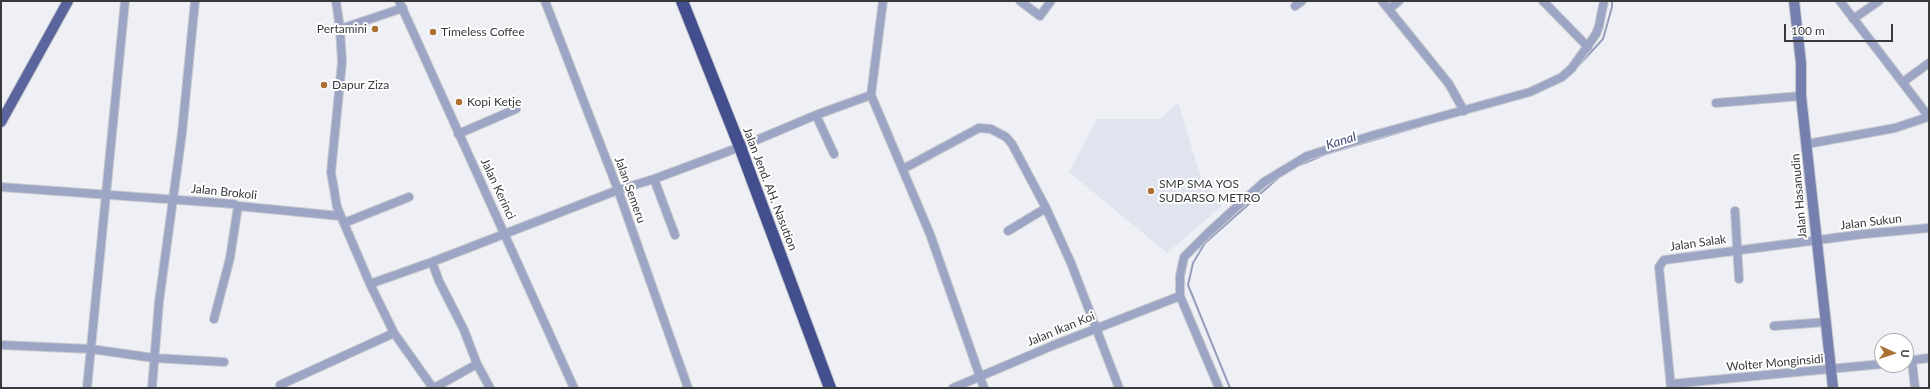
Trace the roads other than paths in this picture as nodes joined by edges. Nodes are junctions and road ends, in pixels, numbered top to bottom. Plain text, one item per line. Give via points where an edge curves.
1 (68, 1) edge
2 (125, 1) edge
3 (195, 1) edge
4 (336, 1) edge
5 (545, 1) edge
6 (682, 1) edge
7 (883, 1) edge
8 (1020, 1) edge
9 (1050, 1) edge
10 (1382, 1) edge
11 (1399, 1) edge
12 (1543, 1) edge
13 (1604, 1) edge
14 (1794, 1) edge
15 (1840, 1) edge
16 (1878, 1) edge
17 (401, 5) edge
18 (1389, 9) junction
19 (1853, 19) junction
20 (340, 29) junction
21 (1588, 47) junction
22 (1929, 63) edge
23 (1903, 82) junction
24 (872, 96) junction
25 (1801, 96) junction
26 (1716, 103) dead end
27 (516, 109) dead end
28 (1464, 111) junction
29 (816, 115) junction
30 (1929, 117) edge
31 (1, 122) edge
32 (458, 134) junction
33 (1807, 144) junction
34 (740, 147) junction
35 (834, 154) dead end
36 (902, 169) junction
37 (654, 179) junction
38 (1, 187) edge
39 (618, 190) junction
40 (105, 194) junction
41 (409, 197) dead end
42 (173, 199) junction
43 (238, 206) junction
44 (1046, 208) junction
45 (1736, 211) dead end
46 (342, 219) junction
47 (1929, 228) edge
48 (1008, 231) dead end
49 (505, 235) junction
50 (675, 235) dead end
51 (1816, 242) junction
52 (1738, 250) junction
53 (432, 262) junction
54 (1739, 279) dead end
55 (370, 284) junction
56 (1180, 296) junction
57 (214, 319) dead end
58 (1826, 322) junction
59 (1774, 326) dead end
60 (1096, 328) junction
61 (394, 333) junction
62 (1, 345) edge
63 (91, 349) junction
64 (154, 358) junction
65 (1929, 358) edge
66 (1914, 360) edge
67 (224, 362) dead end
68 (477, 364) junction
69 (1874, 365) edge
70 (1832, 370) junction
71 (1912, 373) edge
72 (980, 377) junction
73 (280, 385) dead end
74 (1671, 386) edge
75 (87, 388) edge
76 (152, 388) edge
77 (433, 388) edge
78 (490, 388) edge
79 (574, 388) edge
80 (688, 388) edge
81 (830, 388) edge
82 (953, 388) edge
83 (984, 388) edge
84 (1119, 388) edge
85 (1219, 388) edge
86 (1833, 388) edge
87 (1915, 388) edge

1 - 31 main road
2 - 40 street
3 - 42 street
4 - 20 street
5 - 39 street, Jalan Semeru
6 - 34 highway, Jalan Jend. AH. Nasution
7 - 24 street
8 - 9 street via 1040,16
10 - 18 street
11 - 18 street
12 - 21 street
13 - 21 street via 1599,26
14 - 25 main road, Jalan Hasanudin via 1801,63
15 - 19 street
16 - 19 street
17 - 20 street
17 - 32 street, Jalan Kerinci
18 - 28 street via 1449,84
19 - 23 street
20 - 46 street via 342,75 331,172
21 - 28 street via 1562,77 1530,92
22 - 23 street
23 - 30 street
24 - 29 street
24 - 36 street
25 - 26 street
25 - 33 main road, Jalan Hasanudin
27 - 32 street
28 - 56 street via 1307,156 1264,182 1208,232 1184,258 1180,276
29 - 34 street
29 - 35 street
30 - 33 street via 1895,128
32 - 49 street, Jalan Kerinci
33 - 51 main road, Jalan Hasanudin
34 - 37 street
34 - 81 highway, Jalan Jend. AH. Nasution
36 - 44 street via 979,128 991,129 1012,144
36 - 72 street via 930,234
37 - 39 street
37 - 50 street
38 - 40 street, Jalan Brokoli
39 - 49 street
39 - 80 street, Jalan Semeru
40 - 42 street, Jalan Brokoli
40 - 63 street
41 - 46 street
42 - 43 street, Jalan Brokoli
42 - 64 street
43 - 46 street, Jalan Brokoli
43 - 57 street via 230,258
44 - 48 street
44 - 60 street via 1071,262
45 - 52 street
46 - 55 street
47 - 51 street, Jalan Sukun via 1864,234
49 - 53 street
49 - 79 street, Jalan Kerinci
51 - 52 street, Jalan Salak
51 - 58 main road, Jalan Hasanudin
52 - 54 street
52 - 74 street, Jalan Salak via 1676,258 1661,263 1659,267
53 - 55 street
53 - 68 street
55 - 61 street
56 - 60 street, Jalan Ikan Koi
56 - 85 street
58 - 59 street
58 - 70 main road, Jalan Hasanudin
60 - 72 street, Jalan Ikan Koi
60 - 84 street
61 - 73 street
61 - 77 street
62 - 63 street
63 - 64 street
63 - 75 street
64 - 67 street
64 - 76 street
65 - 66 street
68 - 77 street
68 - 78 street
69 - 70 street, Wolter Monginsidi
70 - 74 street, Wolter Monginsidi
70 - 86 main road, Jalan Hasanudin
71 - 87 street
72 - 82 street, Jalan Ikan Koi
72 - 83 street

